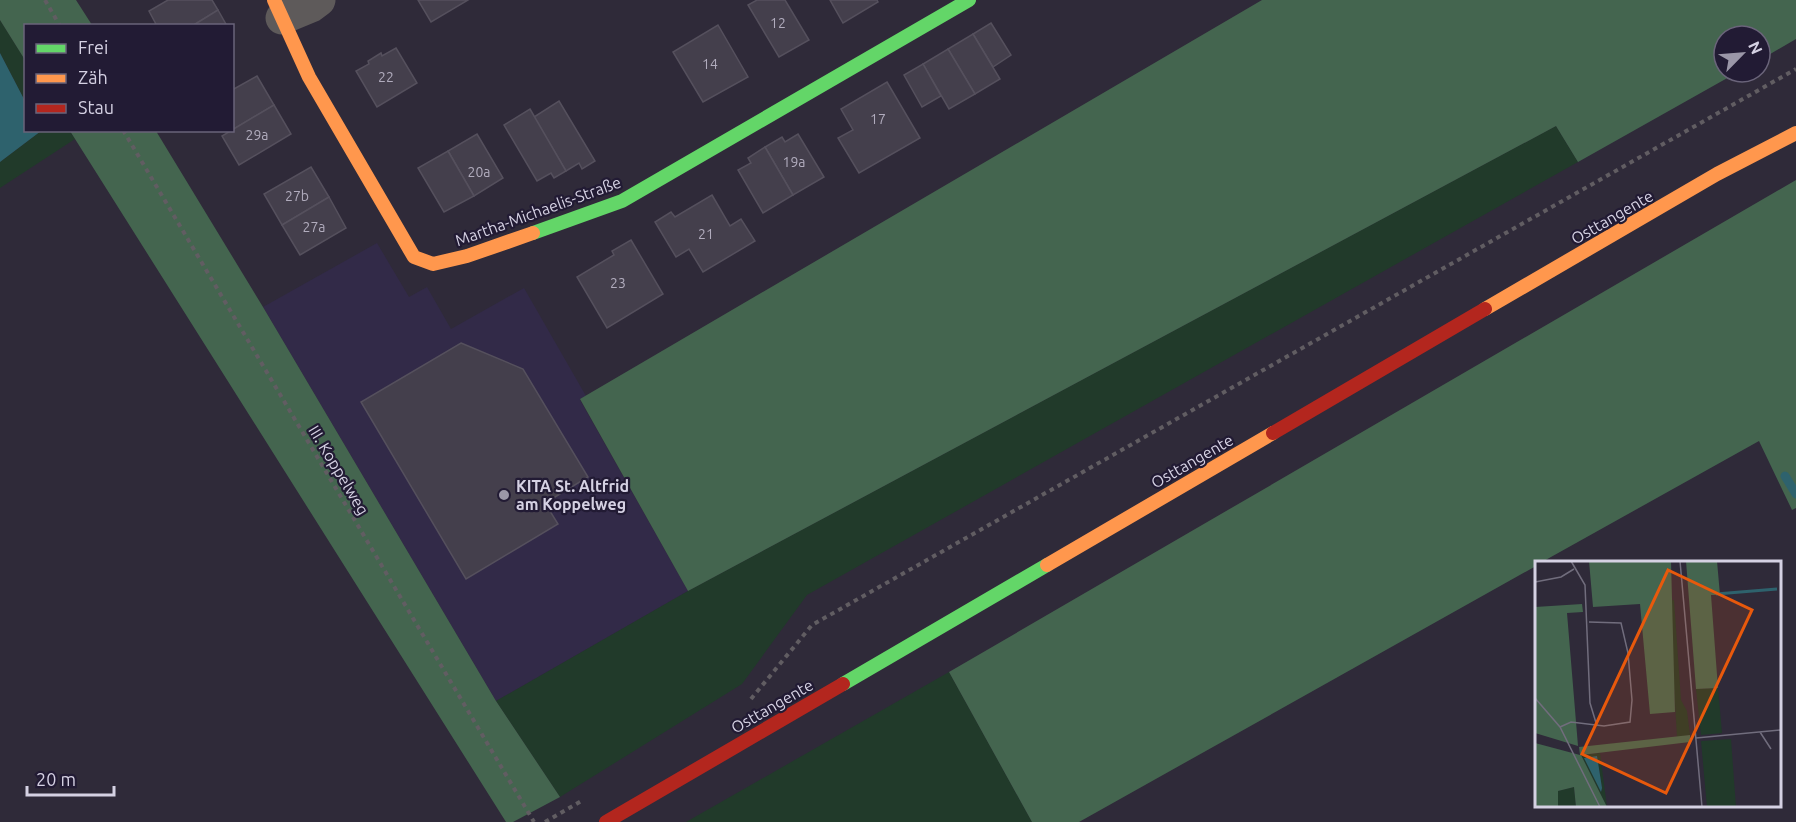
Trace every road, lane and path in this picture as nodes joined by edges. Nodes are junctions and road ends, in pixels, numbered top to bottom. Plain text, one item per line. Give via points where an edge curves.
1 (45, 0) edge
2 (318, 0) edge
3 (969, 0) edge
4 (278, 9) edge
5 (59, 24) edge
6 (1796, 69) edge
7 (124, 132) edge
8 (1796, 133) edge
9 (749, 702) dead end
10 (586, 798) dead end
11 (534, 822) edge
12 (545, 822) edge
13 (606, 822) edge

1 - 5 path
2 - 4 street via 311,6
3 - 4 main road, Martha-Michaelis-Straße via 622,201 467,256 433,264 414,257 309,77
6 - 9 path via 812,625
7 - 11 path, III. Koppelweg
8 - 13 main road, Osttangente via 1717,174
10 - 12 path

